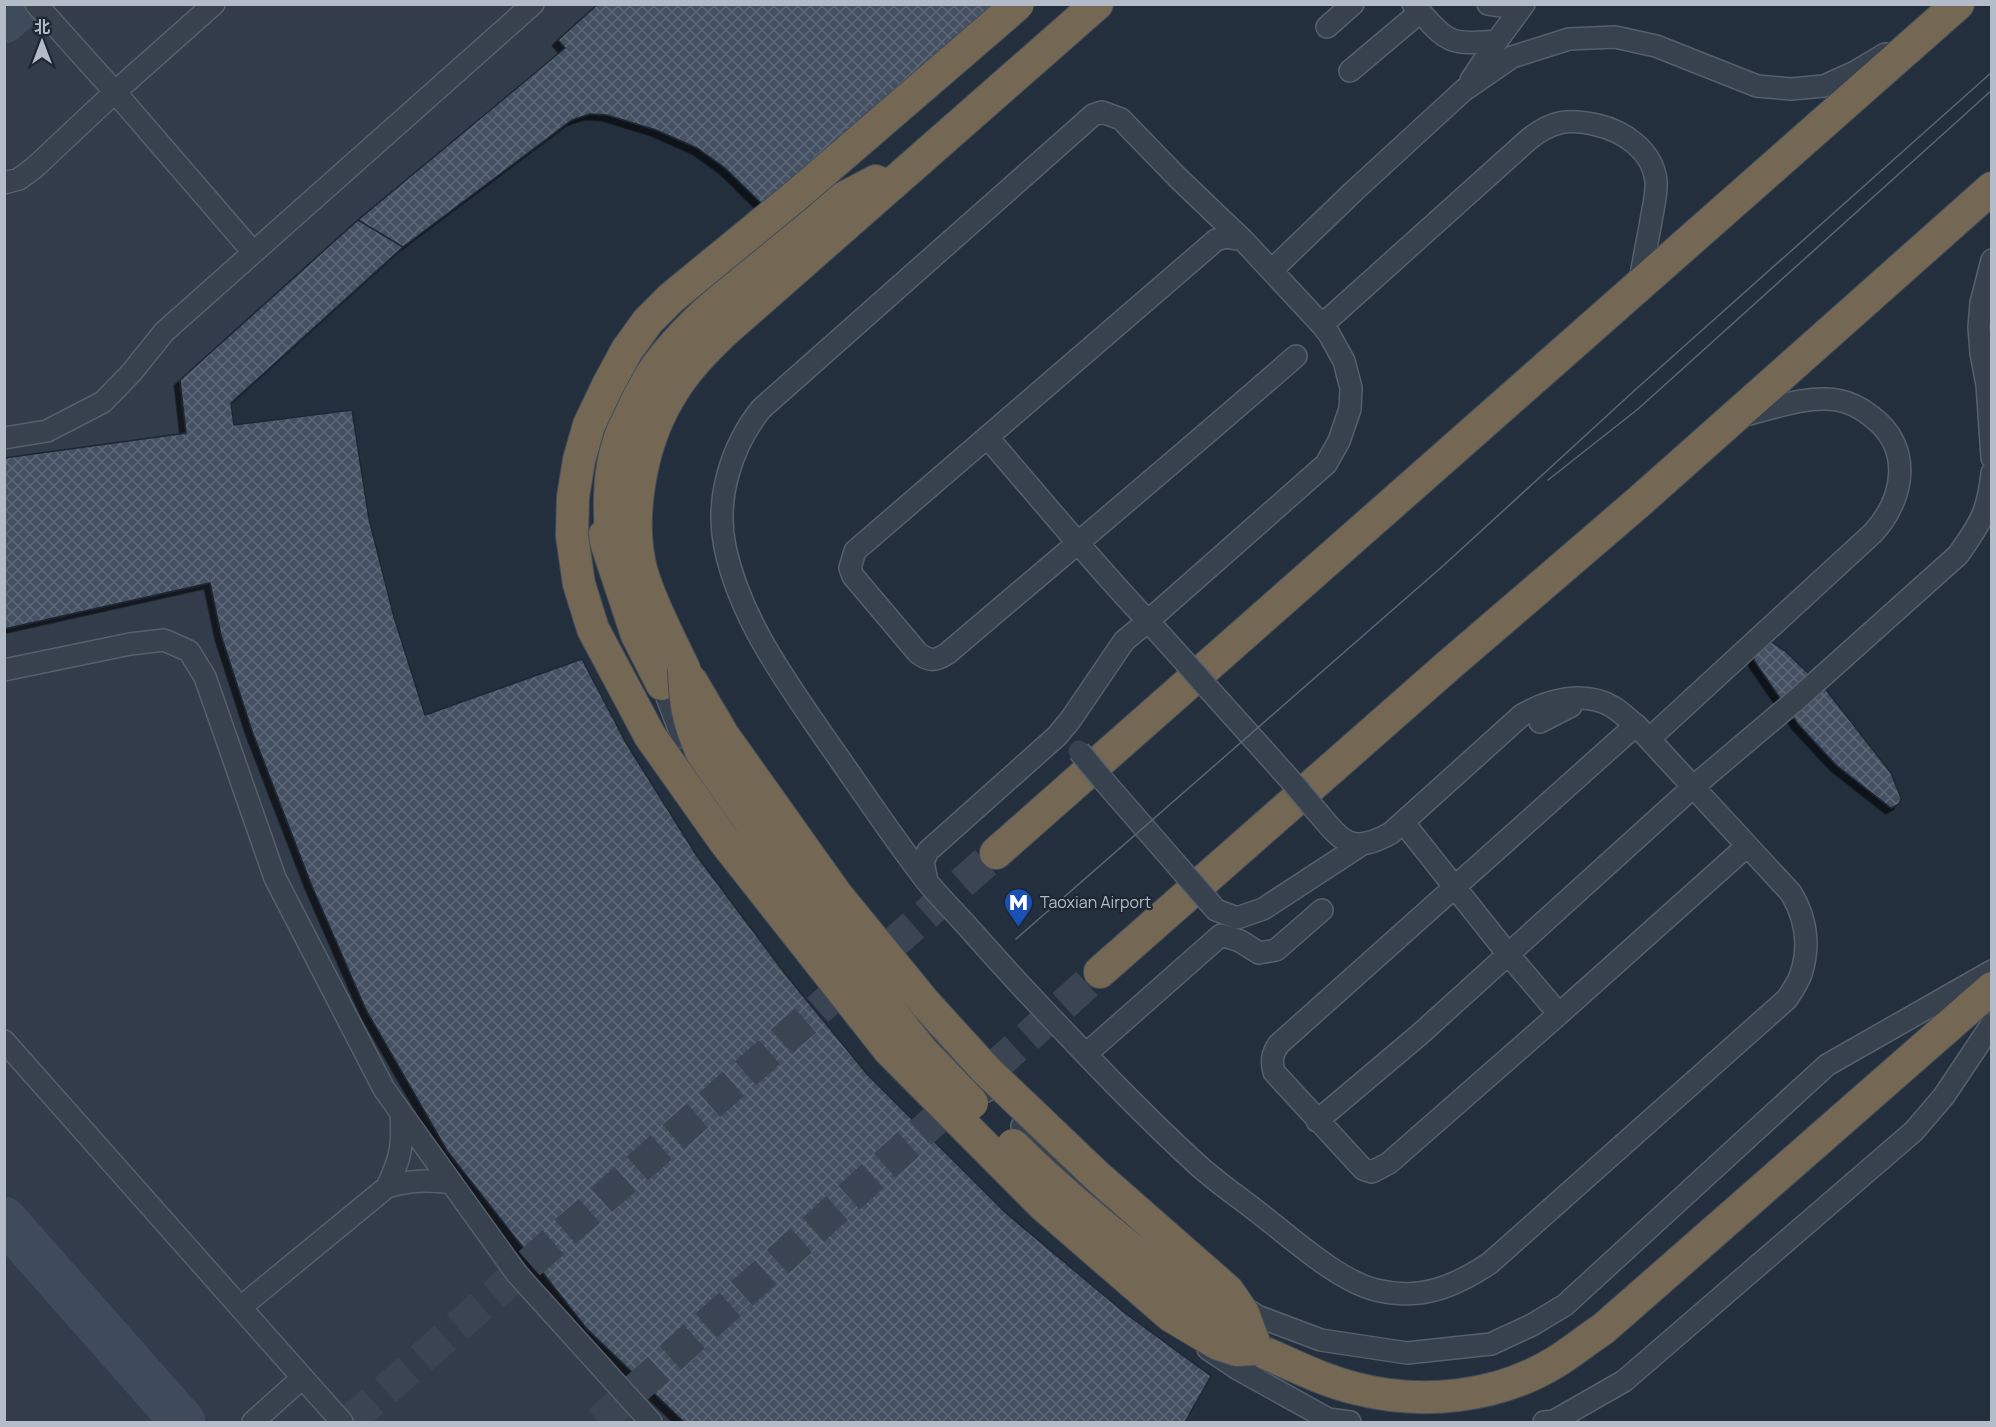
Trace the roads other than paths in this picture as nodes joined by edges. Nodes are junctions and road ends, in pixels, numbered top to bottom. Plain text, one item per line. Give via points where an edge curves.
1 (36, 4) edge
2 (214, 4) edge
3 (533, 4) edge
4 (1018, 4) edge
5 (1097, 4) edge
6 (1353, 4) edge
7 (1488, 4) edge
8 (1508, 4) edge
9 (1524, 4) edge
10 (1416, 8) edge
11 (1948, 13) edge
12 (1327, 27) dead end
13 (1497, 40) junction
14 (1350, 71) dead end
15 (1464, 90) junction
16 (116, 92) junction
17 (934, 148) junction
18 (4, 183) edge
19 (1992, 188) edge
20 (1243, 240) junction
21 (253, 252) junction
22 (1992, 260) edge
23 (1272, 270) junction
24 (1639, 286) junction
25 (1322, 325) junction
26 (627, 350) junction
27 (1296, 356) dead end
28 (1734, 418) junction
29 (987, 437) junction
30 (4, 438) edge
31 (1992, 458) edge
32 (1992, 473) edge
33 (1078, 542) junction
34 (612, 555) junction
35 (1148, 621) junction
36 (4, 670) edge
37 (673, 676) junction
38 (1590, 700) junction
39 (1540, 722) dead end
40 (1061, 731) junction
41 (1642, 732) junction
42 (1693, 787) junction
43 (1403, 822) junction
44 (1361, 845) junction
45 (1747, 846) junction
46 (996, 853) tunnel mouth
47 (927, 881) junction
48 (1455, 888) junction
49 (1322, 910) dead end
50 (1508, 954) junction
51 (1992, 971) edge
52 (1100, 972) tunnel mouth
53 (1992, 988) edge
54 (1559, 1014) junction
55 (1992, 1024) edge
56 (4, 1041) edge
57 (1086, 1054) junction
58 (402, 1114) junction
59 (1317, 1121) junction
60 (452, 1183) junction
61 (387, 1187) junction
62 (241, 1307) junction
63 (1256, 1349) junction
64 (302, 1378) junction
65 (253, 1422) edge
66 (342, 1422) edge
67 (651, 1422) edge
68 (1350, 1422) edge
69 (1544, 1422) edge

1 - 16 street
2 - 16 street
3 - 21 street
4 - 26 highway, bridge via 799,193 671,297
5 - 17 highway
6 - 12 street
7 - 8 street
9 - 13 street
10 - 13 street via 1434,28 1456,42
10 - 14 street
11 - 15 street via 1855,72 1824,86 1757,86 1656,46 1615,37 1569,39 1512,57
11 - 24 highway
13 - 15 street
15 - 23 street
16 - 18 street via 34,168 19,179
16 - 21 street
17 - 34 highway via 818,214 672,345 635,400 616,450 610,499
17 - 37 highway via 726,330 694,362 669,396 645,454 637,514 641,570
19 - 28 highway
20 - 23 street
20 - 29 street via 1216,240
20 - 47 street via 1121,119 1102,112 1093,115 761,409 741,439 728,476 723,514 725,548 743,602 793,691
21 - 30 street via 164,332 103,402 47,431
22 - 31 street via 1979,327
23 - 25 street
24 - 25 street via 1655,198 1656,183 1650,162 1636,143 1613,130 1585,122 1560,122 1528,140
24 - 46 highway
25 - 35 street via 1344,361 1351,388 1350,409 1326,464
26 - 34 highway, bridge via 604,427 602,530
26 - 63 highway, bridge via 589,425 574,488 572,536 579,584 593,629 650,736 725,842 897,1058 1044,1206 1171,1316 1218,1344 1237,1350
27 - 33 street
28 - 41 street via 1810,400 1852,405 1877,420 1890,435 1899,468 1897,494 1891,511 1874,533
28 - 52 highway
29 - 33 street
29 - 33 street via 855,551 851,560 853,576 918,653 927,660 938,660
32 - 42 street via 1989,501 1977,528 1958,555
33 - 35 street
34 - 37 highway via 637,635
35 - 40 street via 1124,641
35 - 44 street, bridge via 1345,841
36 - 58 street via 164,640 189,651 205,677 275,878 384,1089
37 - 51 street via 940,1047 1117,1218 1257,1316 1321,1340 1407,1353 1491,1344 1533,1325 1565,1305 1827,1065
37 - 63 highway, bridge via 723,735 830,885 925,1002 987,1071 1097,1176 1228,1291 1243,1313
37 - 68 street via 680,735 709,789 799,924 917,1085 1059,1229 1183,1332 1238,1369 1328,1419
38 - 39 street via 1562,709
38 - 41 street via 1612,706
38 - 43 street via 1566,698 1522,715
40 - 44 street, bridge via 1209,903 1237,918 1263,909
40 - 47 street via 928,852 923,862
41 - 42 street
41 - 48 street
42 - 45 street
42 - 50 street
43 - 44 street via 1383,837
43 - 48 street
45 - 54 street
45 - 57 street via 1791,893 1801,910 1806,931 1805,955 1801,976 1787,999 1490,1263 1465,1280 1436,1290 1404,1294 1374,1290 1314,1256 1200,1167
47 - 57 street
48 - 50 street
48 - 59 street via 1272,1054 1274,1072
49 - 57 street via 1276,950 1258,953 1221,935
50 - 54 street
50 - 59 street
53 - 63 highway via 1603,1329 1553,1364 1492,1389 1426,1399 1357,1389
54 - 59 street via 1372,1172 1363,1169
55 - 69 street via 1944,1095 1914,1131 1624,1381 1554,1421
56 - 62 street
58 - 60 street
58 - 61 street via 399,1162
60 - 61 street via 424,1179
60 - 67 street via 517,1274
61 - 62 street
62 - 64 street
64 - 65 street
64 - 66 street

